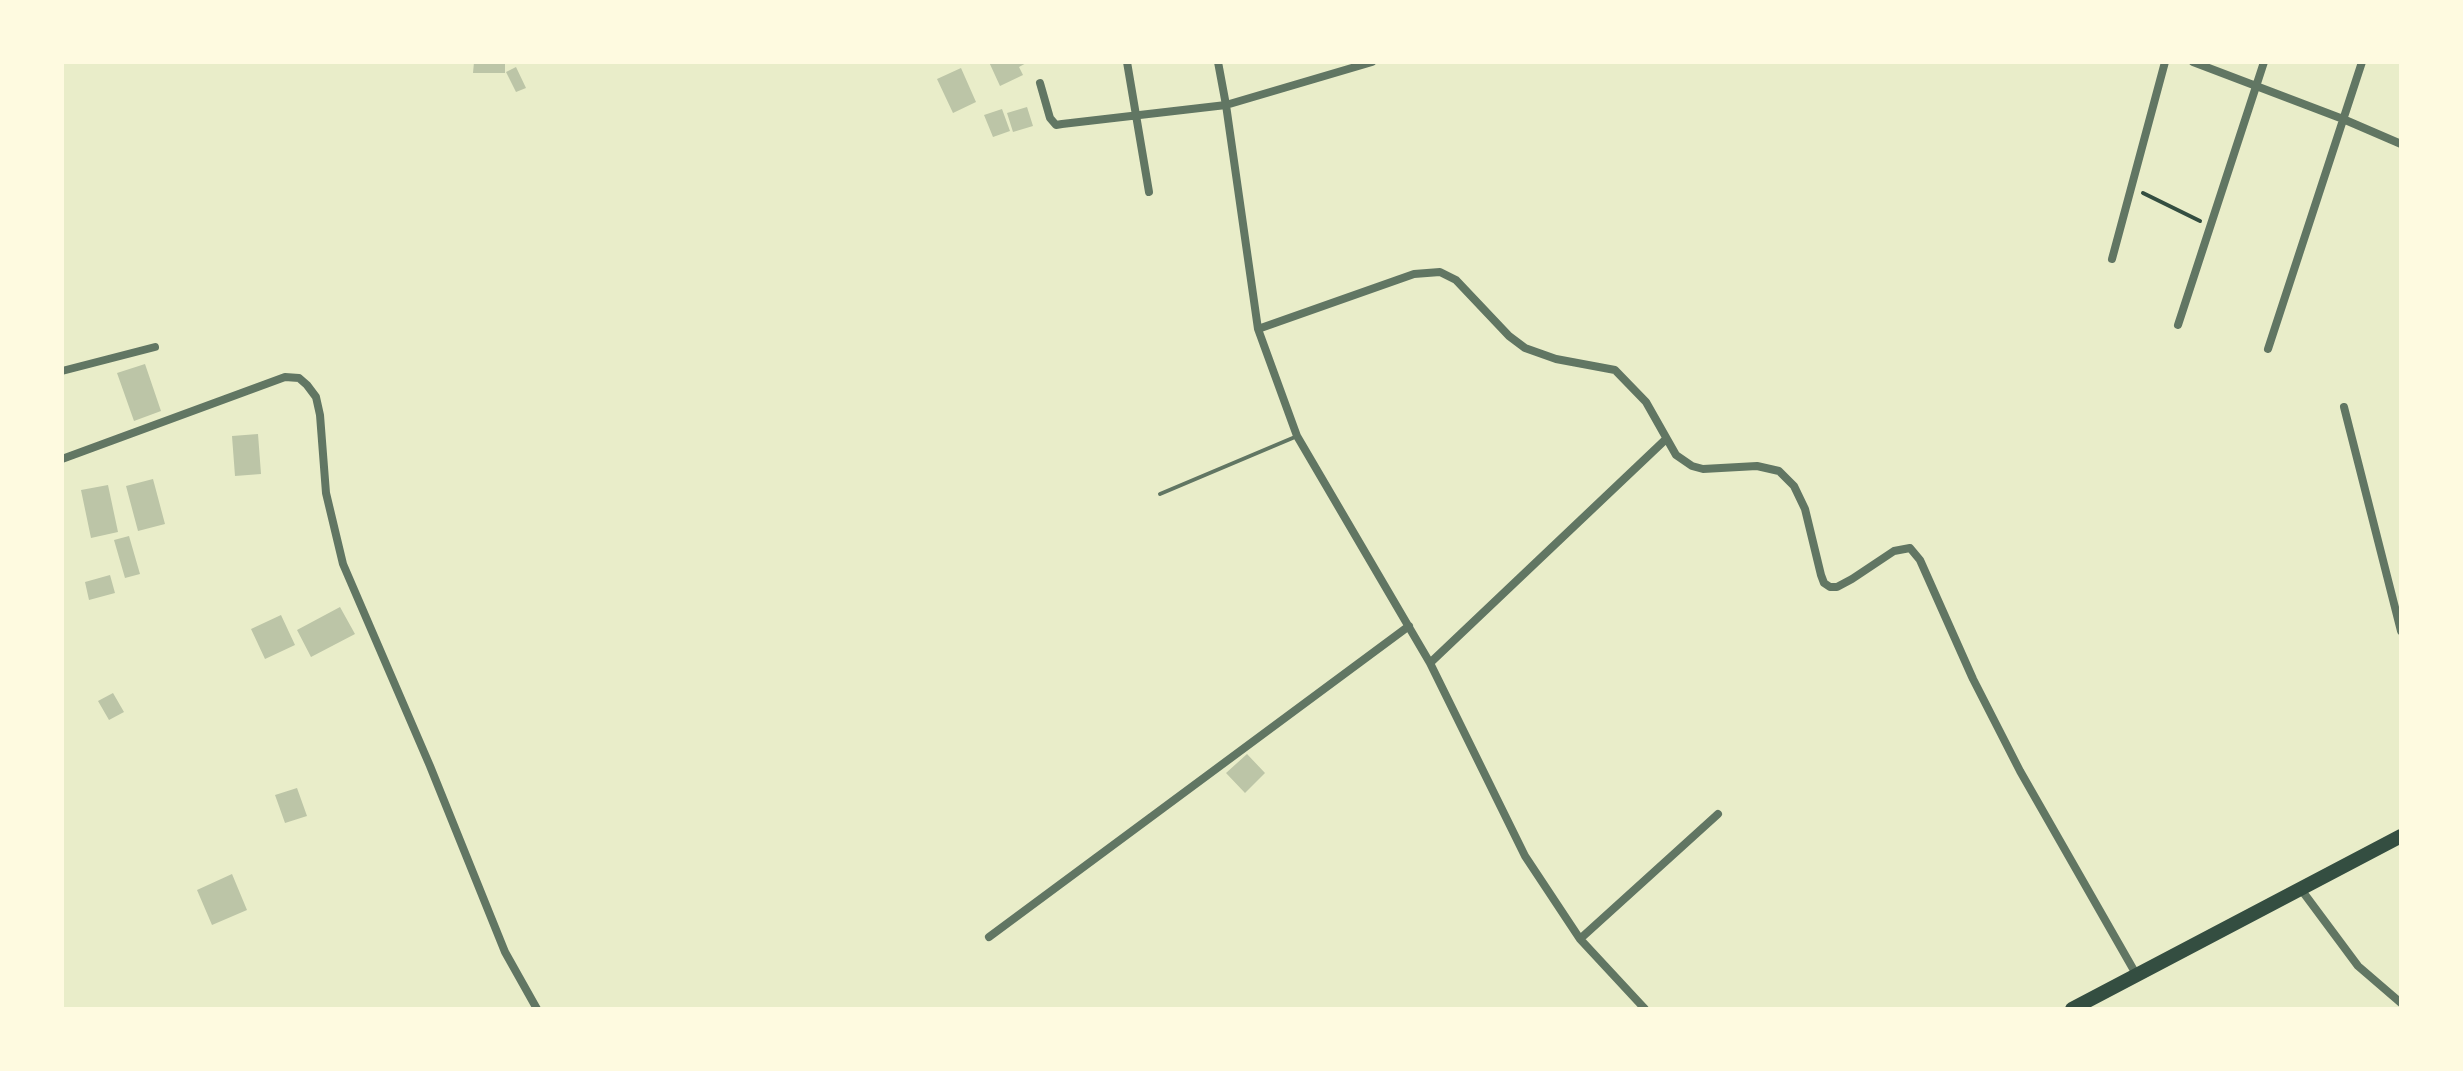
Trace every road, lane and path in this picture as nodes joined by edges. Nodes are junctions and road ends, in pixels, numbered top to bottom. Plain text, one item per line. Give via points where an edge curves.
1 (1127, 62) edge
2 (1218, 62) edge
3 (1372, 62) edge
4 (2165, 62) edge
5 (2193, 62) edge
6 (2264, 62) edge
7 (2362, 62) edge
8 (1040, 83) dead end
9 (2255, 87) junction
10 (1226, 105) junction
11 (1136, 116) junction
12 (2343, 119) junction
13 (2401, 144) edge
14 (2130, 187) junction
15 (1149, 192) dead end
16 (2209, 225) junction
17 (2112, 259) dead end
18 (2178, 325) dead end
19 (1258, 329) junction
20 (155, 347) dead end
21 (2268, 349) dead end
22 (62, 371) edge
23 (2344, 407) dead end
24 (1297, 436) junction
25 (1665, 440) junction
26 (62, 459) edge
27 (1160, 494) dead end
28 (1409, 626) junction
29 (2401, 631) edge
30 (1430, 663) junction
31 (1718, 814) dead end
32 (2401, 836) edge
33 (2300, 888) junction
34 (989, 937) dead end
35 (1580, 939) junction
36 (2136, 974) junction
37 (2401, 1003) edge
38 (537, 1009) edge
39 (1645, 1009) edge
40 (2072, 1009) edge

1 - 11 street
2 - 10 street
3 - 10 street
4 - 14 street
5 - 9 street
6 - 9 street
7 - 12 street
8 - 11 street via 1056,125
9 - 12 street
9 - 16 street
10 - 11 street
10 - 19 street
11 - 15 street
12 - 13 street
12 - 21 street
14 - 16 path
14 - 17 street
16 - 18 street
19 - 24 street
19 - 25 street via 1414,274 1440,272 1456,280 1525,348 1615,370 1646,402
20 - 22 street
23 - 29 street
24 - 27 lane
24 - 28 street
25 - 30 street
25 - 36 street via 1676,455 1703,469 1757,466 1779,471 1805,509 1821,575 1830,587 1894,551 1910,548 2020,771
26 - 38 street via 285,377 307,385 320,415 326,493 343,564 505,952
28 - 30 street
28 - 34 street
30 - 35 street via 1525,856
31 - 35 street
32 - 33 highway
33 - 36 highway
33 - 37 street via 2358,966
35 - 39 street
36 - 40 highway

